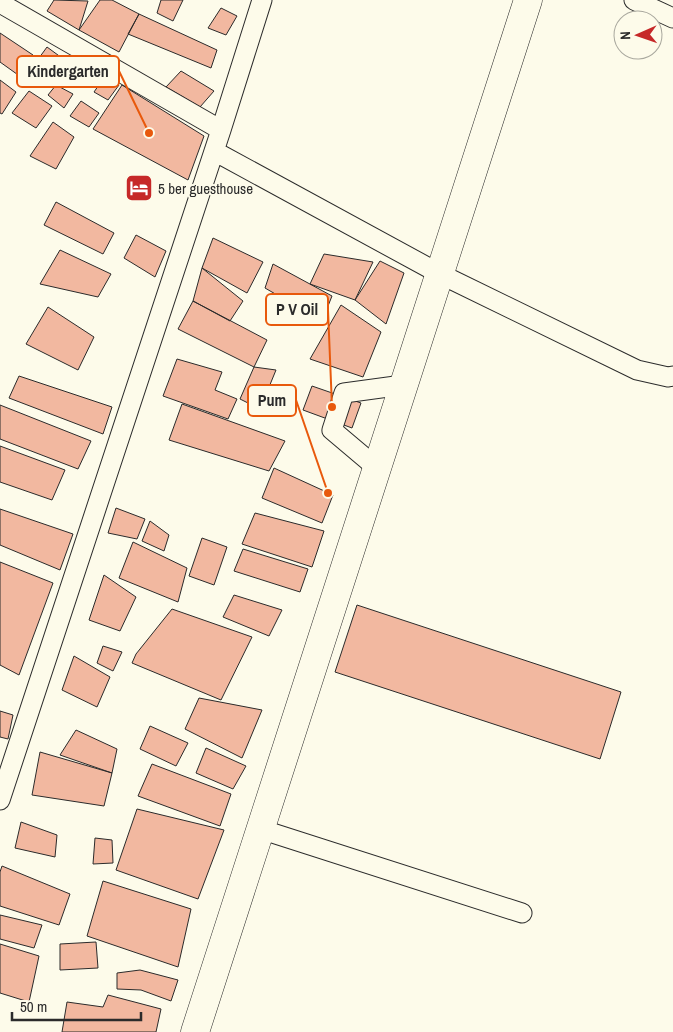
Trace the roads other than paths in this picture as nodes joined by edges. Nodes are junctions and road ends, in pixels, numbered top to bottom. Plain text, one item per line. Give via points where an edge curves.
1 (262, 0) edge
2 (528, 0) edge
3 (634, 0) edge
4 (0, 3) edge
5 (673, 18) edge
6 (221, 130) junction
7 (214, 151) junction
8 (440, 274) junction
9 (673, 376) edge
10 (404, 385) junction
11 (377, 468) junction
12 (0, 800) edge
13 (260, 829) junction
14 (522, 913) dead end
15 (195, 1032) edge

1 - 6 street
2 - 8 highway
3 - 5 street
4 - 6 street
6 - 7 street
7 - 8 street
7 - 12 street
8 - 9 street via 637,370
8 - 10 highway
10 - 11 highway
10 - 11 street via 344,393 332,430
11 - 13 highway
13 - 14 street
13 - 15 highway

